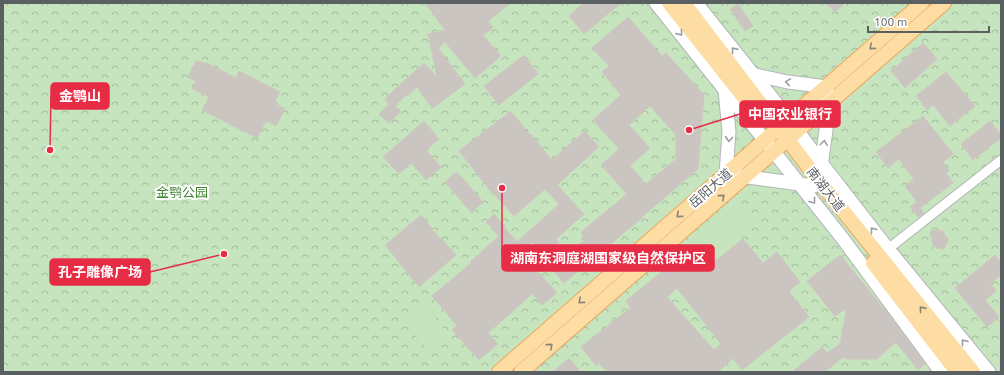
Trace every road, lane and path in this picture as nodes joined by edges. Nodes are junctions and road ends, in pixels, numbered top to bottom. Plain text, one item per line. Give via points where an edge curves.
1 (656, 3) edge
2 (669, 3) edge
3 (684, 3) edge
4 (696, 3) edge
5 (922, 3) edge
6 (944, 3) edge
7 (729, 71) junction
8 (753, 75) junction
9 (827, 87) junction
10 (726, 90) junction
11 (827, 106) junction
12 (776, 130) junction
13 (785, 141) junction
14 (1001, 160) edge
15 (822, 164) junction
16 (726, 174) junction
17 (745, 176) junction
18 (800, 184) junction
19 (817, 184) junction
20 (888, 249) junction
21 (498, 372) edge
22 (521, 372) edge
23 (941, 372) edge
24 (957, 372) edge
25 (973, 372) edge
26 (989, 372) edge

1 -> 10 main road
2 - 7 main road, 南湖大道
3 - 7 main road, 南湖大道
8 -> 4 main road
5 -> 9 main road, 岳阳大道
6 - 11 main road, 岳阳大道
7 - 8 main road
7 - 10 main road
7 - 12 main road, 南湖大道
9 -> 8 main road
8 - 12 main road
9 - 11 main road
9 - 12 main road, 岳阳大道
10 - 12 main road
10 -> 16 main road via 730,132
11 - 13 main road, 岳阳大道
15 -> 11 main road
12 - 13 main road, 南湖大道
12 - 13 main road
12 - 16 main road, 岳阳大道
13 - 15 main road
13 - 17 main road, 岳阳大道
13 - 18 main road
13 - 19 main road, 南湖大道
14 - 20 street
15 - 19 main road
20 -> 15 main road
16 - 17 main road
16 -> 21 main road, 岳阳大道
17 - 18 main road
22 -> 17 main road, 岳阳大道
18 - 19 main road
18 -> 23 main road
19 - 24 main road, 南湖大道
25 -> 19 main road, 南湖大道
26 -> 20 main road

